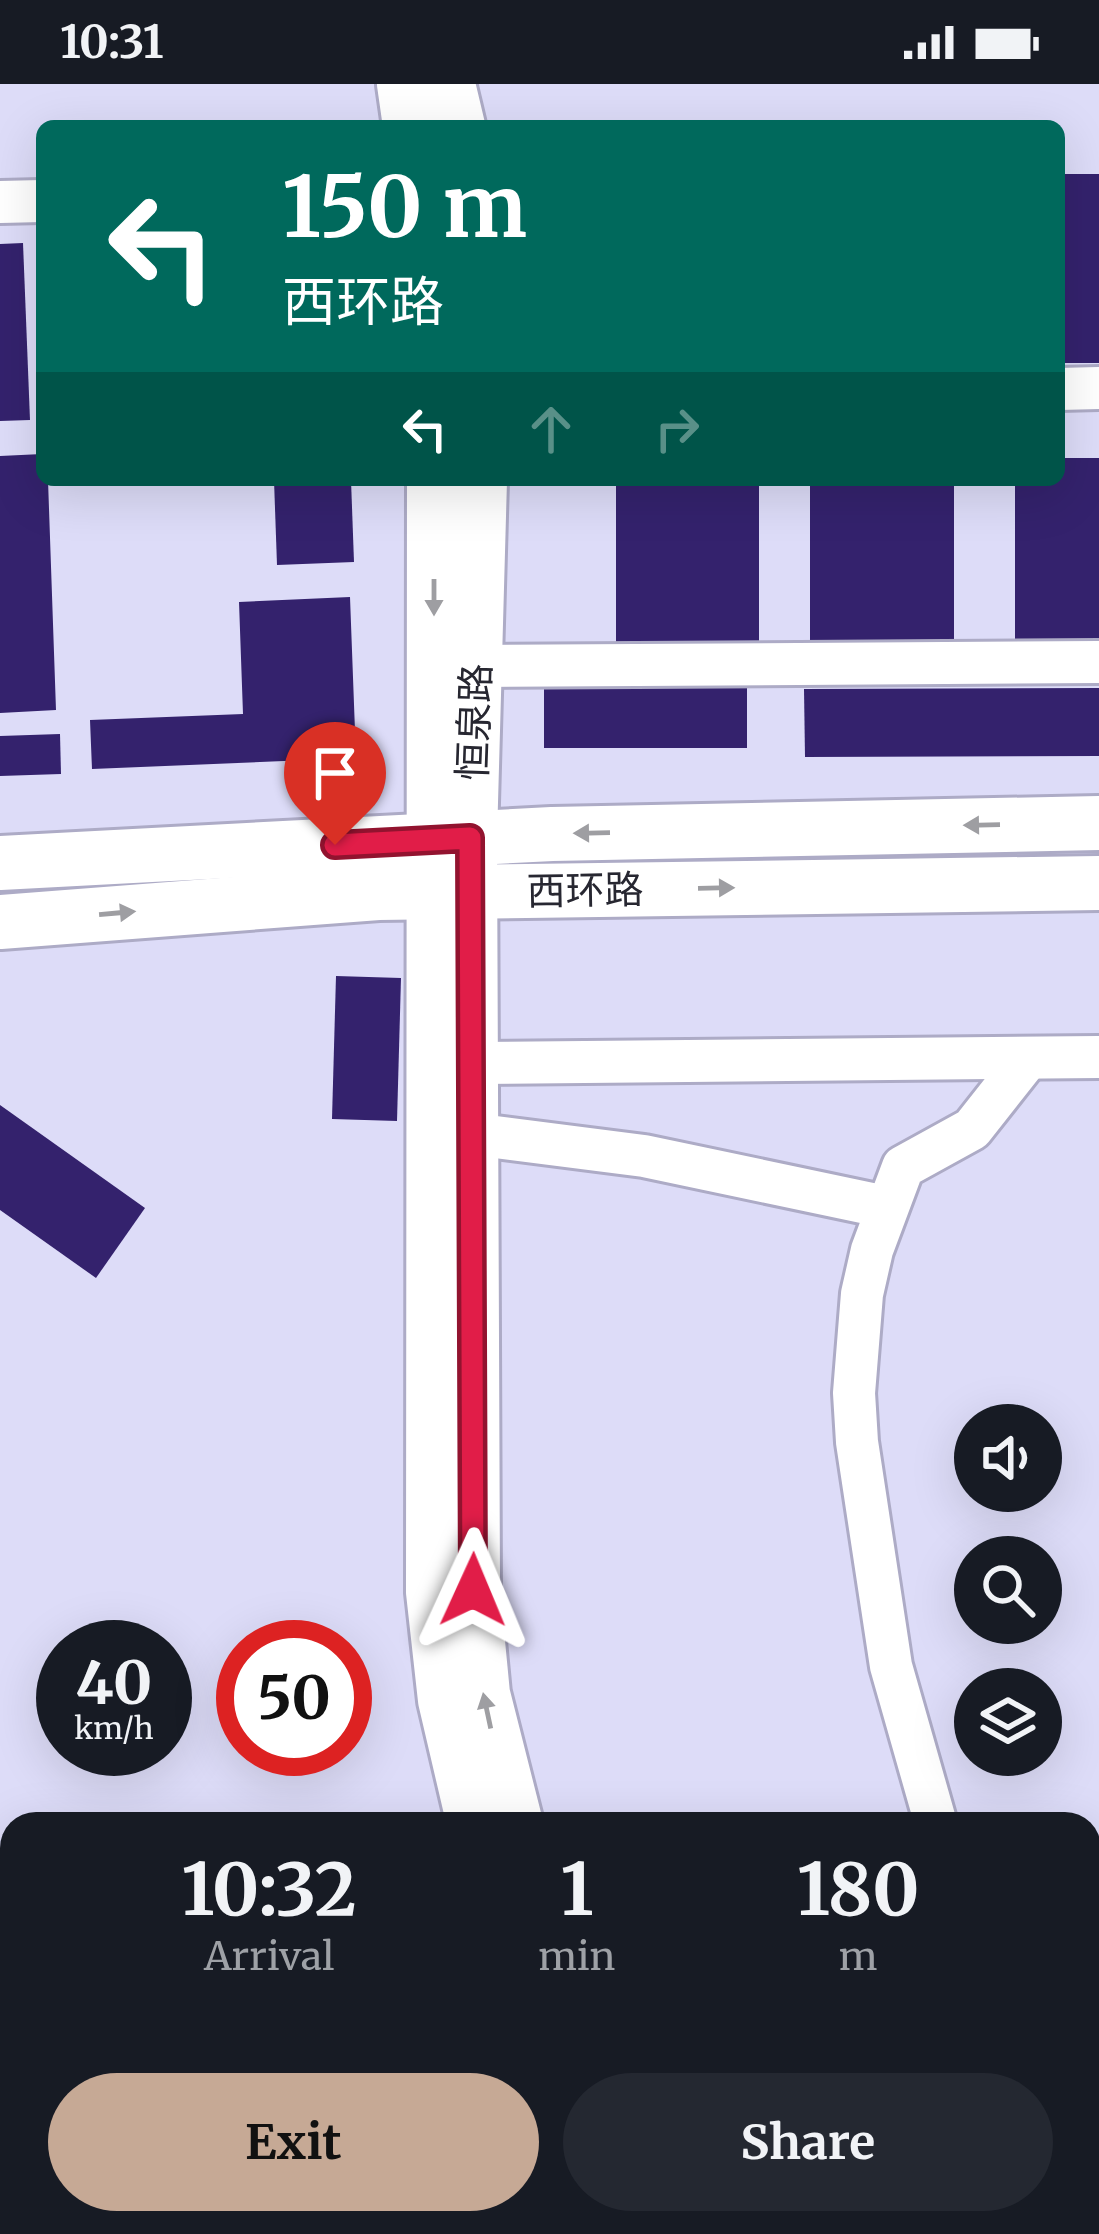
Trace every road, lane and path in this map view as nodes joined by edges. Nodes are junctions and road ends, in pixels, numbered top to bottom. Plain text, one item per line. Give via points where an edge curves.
1 (404, 84) edge
2 (448, 84) edge
3 (409, 120) edge
4 (457, 120) edge
5 (36, 201) edge
6 (0, 202) edge
7 (1065, 388) edge
8 (1099, 388) edge
9 (434, 486) edge
10 (480, 486) edge
11 (1099, 662) edge
12 (476, 666) junction
13 (1099, 823) edge
14 (0, 863) edge
15 (451, 866) junction
16 (1099, 884) edge
17 (0, 922) edge
18 (1099, 1057) edge
19 (1028, 1058) junction
20 (472, 1063) junction
21 (472, 1134) junction
22 (886, 1207) junction
23 (471, 1812) edge
24 (513, 1812) edge
25 (933, 1812) edge

1 - 3 main road
2 - 4 main road
5 - 6 street
7 - 8 street
9 -> 15 main road, 恒泉路
10 - 12 main road, 恒泉路
11 - 12 street
12 - 15 main road, 恒泉路
13 -> 15 main road, 西环路
14 - 15 main road, 西环路
15 -> 16 main road, 西环路
17 -> 15 main road, 西环路 via 378,892
15 - 20 main road, 恒泉路
15 - 23 main road, 恒泉路 via 434,1592 445,1700
18 - 19 street
19 - 20 street
19 - 22 street via 973,1129 903,1168
20 - 21 main road, 恒泉路
21 - 22 street via 644,1156
24 -> 21 main road, 恒泉路 via 483,1694 473,1590
22 - 25 street via 855,1343 856,1442 891,1666

